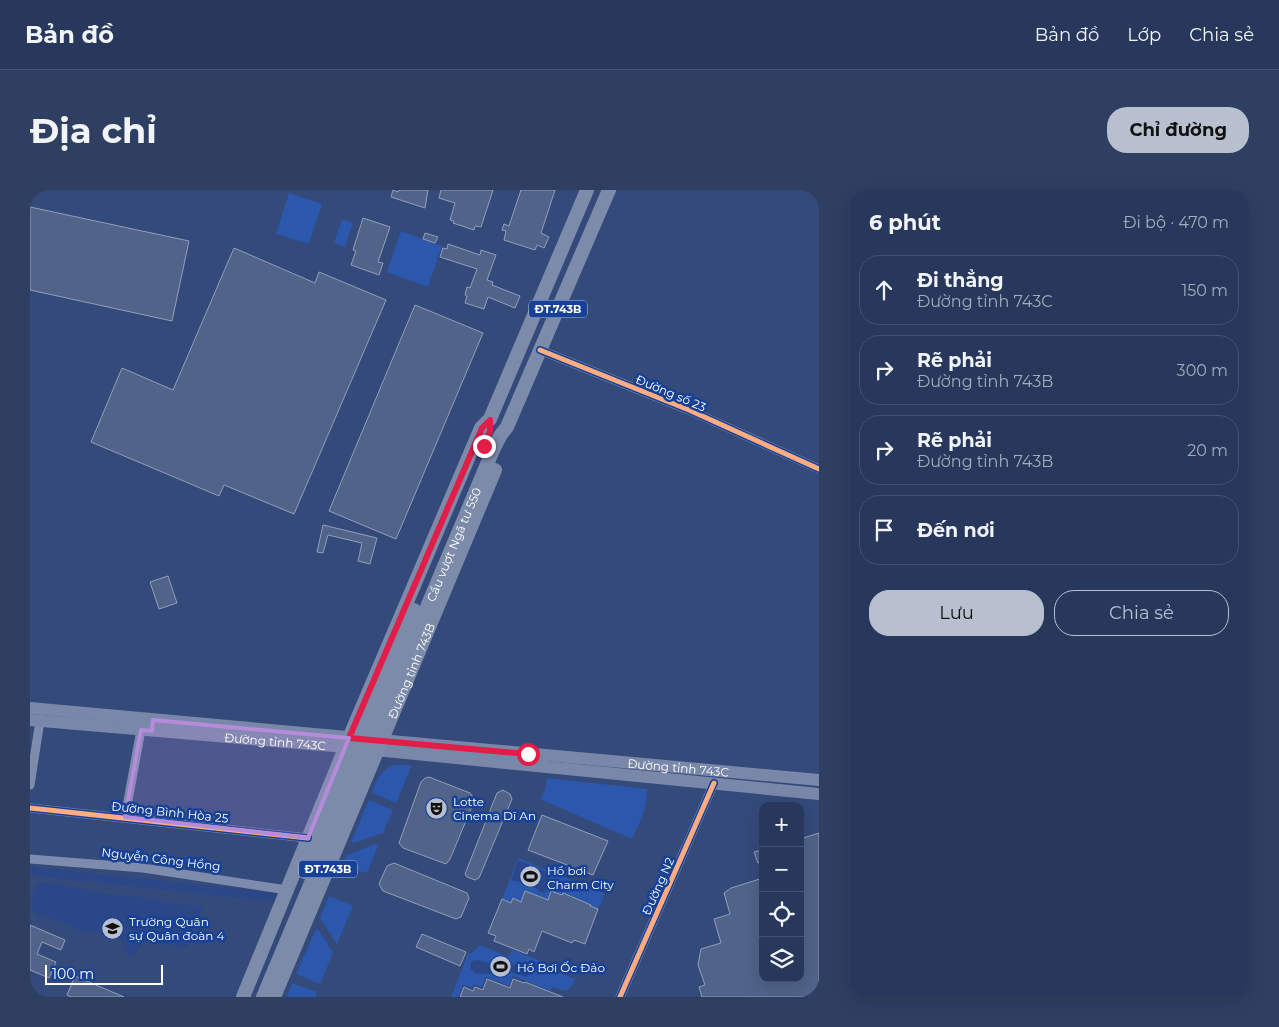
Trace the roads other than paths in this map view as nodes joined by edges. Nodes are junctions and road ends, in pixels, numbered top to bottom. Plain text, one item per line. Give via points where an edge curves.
1 (587, 190) edge
2 (609, 190) edge
3 (540, 350) junction
4 (490, 420) junction
5 (507, 427) junction
6 (489, 448) junction
7 (819, 469) edge
8 (30, 708) edge
9 (35, 721) edge
10 (148, 727) junction
11 (347, 743) junction
12 (380, 746) junction
13 (714, 777) junction
14 (819, 780) edge
15 (30, 785) edge
16 (819, 794) edge
17 (30, 808) edge
18 (125, 817) junction
19 (308, 838) junction
20 (30, 859) edge
21 (287, 890) junction
22 (243, 997) edge
23 (253, 997) edge
24 (263, 997) edge
25 (274, 997) edge
26 (620, 997) edge

1 - 4 main road, ĐT.743B
2 - 3 main road, Đường tỉnh 743B / ĐT.743B
3 - 5 main road, Đường tỉnh 743B / ĐT.743B
3 - 7 street, Đường số 23 via 688,410
4 - 6 main road, ĐT.743B
4 - 11 main road, ĐT.743B via 482,428
5 - 6 main road, Đường tỉnh 743B / ĐT.743B
5 - 12 main road, Đường tỉnh 743B / ĐT.743B via 508,439
6 - 23 main road, Cầu vượt Ngã tư 550 / ĐT.743B
6 - 24 main road, Cầu vượt Ngã tư 550 / ĐT.743B
8 - 10 main road, Đường tỉnh 743C
9 - 10 main road, Đường tỉnh 743C
9 - 15 street
10 - 11 main road, Đường tỉnh 743C
10 - 18 street
11 - 12 main road, Đường tỉnh 743C
11 - 19 main road, ĐT.743B
12 - 13 main road, Đường tỉnh 743C
12 - 25 main road, Đường tỉnh 743B / ĐT.743B
13 - 14 main road, Đường tỉnh 743C
13 - 16 main road, Đường tỉnh 743C
13 - 26 street, Đường N2
17 - 18 street, Đường Bình Hòa 25
18 - 19 street, Đường Bình Hòa 25
19 - 21 main road, ĐT.743B
20 - 21 street, Nguyễn Công Hồng via 143,868
21 - 22 main road, ĐT.743B

